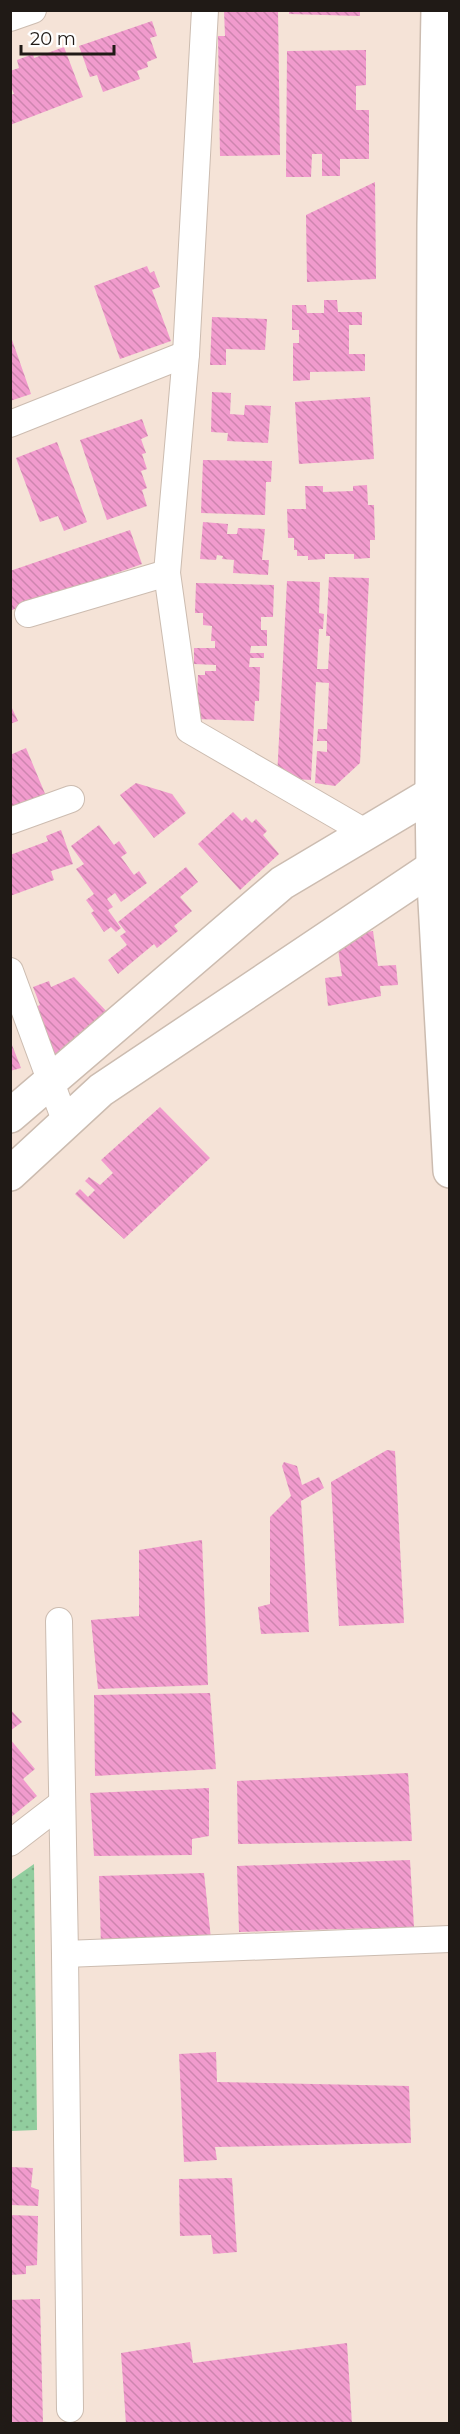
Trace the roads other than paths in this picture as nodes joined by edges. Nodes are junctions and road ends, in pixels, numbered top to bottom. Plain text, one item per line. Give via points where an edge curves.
1 (33, 10) edge
2 (205, 10) edge
3 (438, 10) edge
4 (10, 18) edge
5 (186, 354) junction
6 (10, 424) edge
7 (167, 573) junction
8 (28, 614) dead end
9 (441, 788) edge
10 (71, 800) dead end
11 (10, 821) edge
12 (365, 832) junction
13 (441, 861) edge
14 (10, 971) edge
15 (51, 1080) junction
16 (10, 1116) edge
17 (66, 1123) junction
18 (450, 1170) edge
19 (10, 1174) edge
20 (59, 1621) dead end
21 (62, 1803) junction
22 (10, 1843) edge
23 (450, 1939) edge
24 (65, 1954) junction
25 (70, 2409) dead end

1 - 4 street
2 - 5 street
3 - 9 main road via 434,236
5 - 6 street
5 - 7 street
7 - 8 street
7 - 12 street via 189,730
9 - 12 main road
9 - 13 main road
10 - 11 street
12 - 15 main road via 282,883
13 - 17 main road via 101,1090
13 - 18 main road
14 - 15 street
15 - 16 main road
15 - 17 street
17 - 19 main road
20 - 21 street
21 - 22 street
21 - 24 street
23 - 24 street
24 - 25 street

